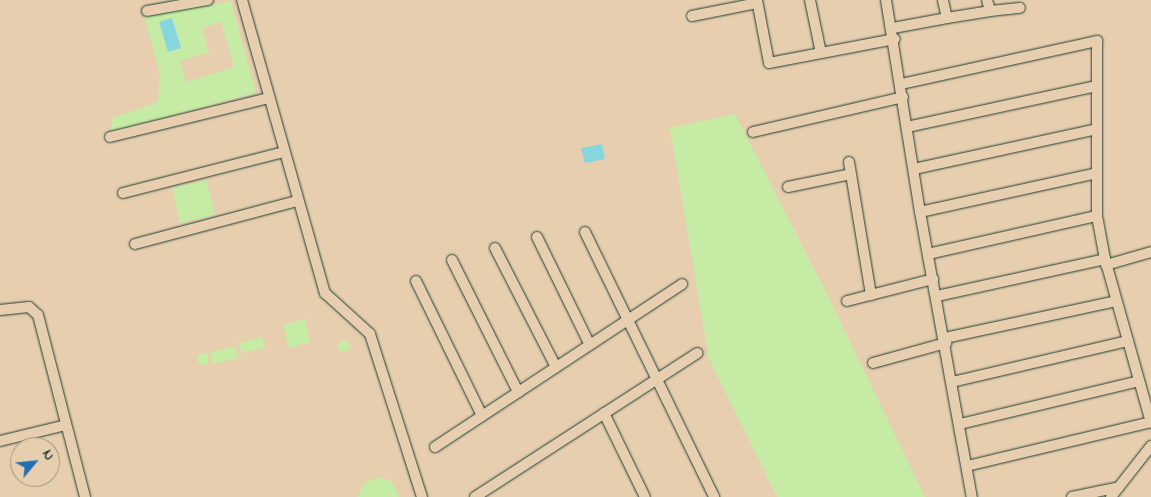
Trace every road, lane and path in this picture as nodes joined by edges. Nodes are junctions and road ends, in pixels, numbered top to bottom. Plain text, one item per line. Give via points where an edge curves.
1 (208, 0) edge
2 (242, 0) edge
3 (810, 0) edge
4 (886, 0) edge
5 (943, 0) edge
6 (987, 0) edge
7 (757, 1) edge
8 (1020, 8) dead end
9 (147, 11) dead end
10 (990, 11) junction
11 (692, 16) dead end
12 (947, 18) junction
13 (894, 34) junction
14 (821, 53) junction
15 (901, 84) junction
16 (1097, 86) junction
17 (903, 97) junction
18 (269, 98) junction
19 (907, 127) junction
20 (1097, 129) junction
21 (753, 132) dead end
22 (110, 136) dead end
23 (284, 152) junction
24 (849, 162) dead end
25 (914, 169) junction
26 (1097, 173) junction
27 (851, 174) junction
28 (788, 188) dead end
29 (123, 192) dead end
30 (298, 201) junction
31 (920, 212) junction
32 (1097, 216) junction
33 (585, 232) dead end
34 (536, 237) dead end
35 (135, 244) dead end
36 (495, 248) dead end
37 (1151, 252) edge
38 (928, 254) junction
39 (452, 260) dead end
40 (1106, 262) junction
41 (933, 279) junction
42 (416, 281) dead end
43 (682, 284) dead end
44 (871, 295) junction
45 (937, 296) junction
46 (847, 301) dead end
47 (1116, 301) junction
48 (0, 310) edge
49 (628, 320) junction
50 (945, 341) junction
51 (1128, 341) junction
52 (590, 345) junction
53 (698, 353) dead end
54 (873, 363) dead end
55 (556, 368) junction
56 (657, 379) junction
57 (1139, 381) junction
58 (952, 382) junction
59 (518, 392) junction
60 (604, 413) junction
61 (482, 416) junction
62 (1151, 423) edge
63 (960, 424) junction
64 (66, 425) junction
65 (0, 441) edge
66 (1151, 446) edge
67 (435, 447) dead end
68 (967, 466) junction
69 (1119, 487) junction
70 (972, 495) edge
71 (85, 497) edge
72 (422, 497) edge
73 (475, 497) edge
74 (645, 497) edge
75 (714, 497) edge
76 (961, 497) edge
77 (1072, 497) edge
78 (1111, 497) edge

1 - 9 street
2 - 18 street
3 - 14 street
4 - 13 street
5 - 12 street
6 - 10 street
7 - 11 street
7 - 14 street via 769,63
8 - 10 street
10 - 12 street
12 - 13 street
13 - 14 street
13 - 15 street
15 - 16 street via 1097,41
15 - 17 street
16 - 19 street
16 - 20 street
17 - 19 street
17 - 21 street
18 - 22 street
18 - 23 street
19 - 25 street
20 - 25 street
20 - 26 street
23 - 29 street
23 - 30 street
24 - 27 street
25 - 31 street
26 - 31 street
26 - 32 street
27 - 28 street
27 - 44 street
30 - 35 street
30 - 72 street via 325,293 370,334
31 - 38 street
32 - 38 street
32 - 40 street
33 - 49 street
34 - 52 street
36 - 55 street
37 - 40 street
38 - 41 street
39 - 59 street
40 - 45 street
40 - 47 street
41 - 44 street
41 - 45 street
42 - 61 street
43 - 49 street
44 - 46 street
45 - 50 street
47 - 50 street
47 - 51 street
48 - 64 street via 29,307 38,315
49 - 52 street
49 - 56 street
50 - 54 street
50 - 58 street
51 - 57 street
51 - 58 street
52 - 55 street
53 - 56 street
55 - 59 street
56 - 60 street
56 - 75 street
57 - 62 street
57 - 63 street
58 - 63 street
59 - 61 street
60 - 73 street
60 - 74 street
61 - 67 street
62 - 68 street
63 - 68 street
64 - 65 street
64 - 71 street
66 - 69 street
68 - 70 street
69 - 77 street
69 - 78 street
70 - 76 street

